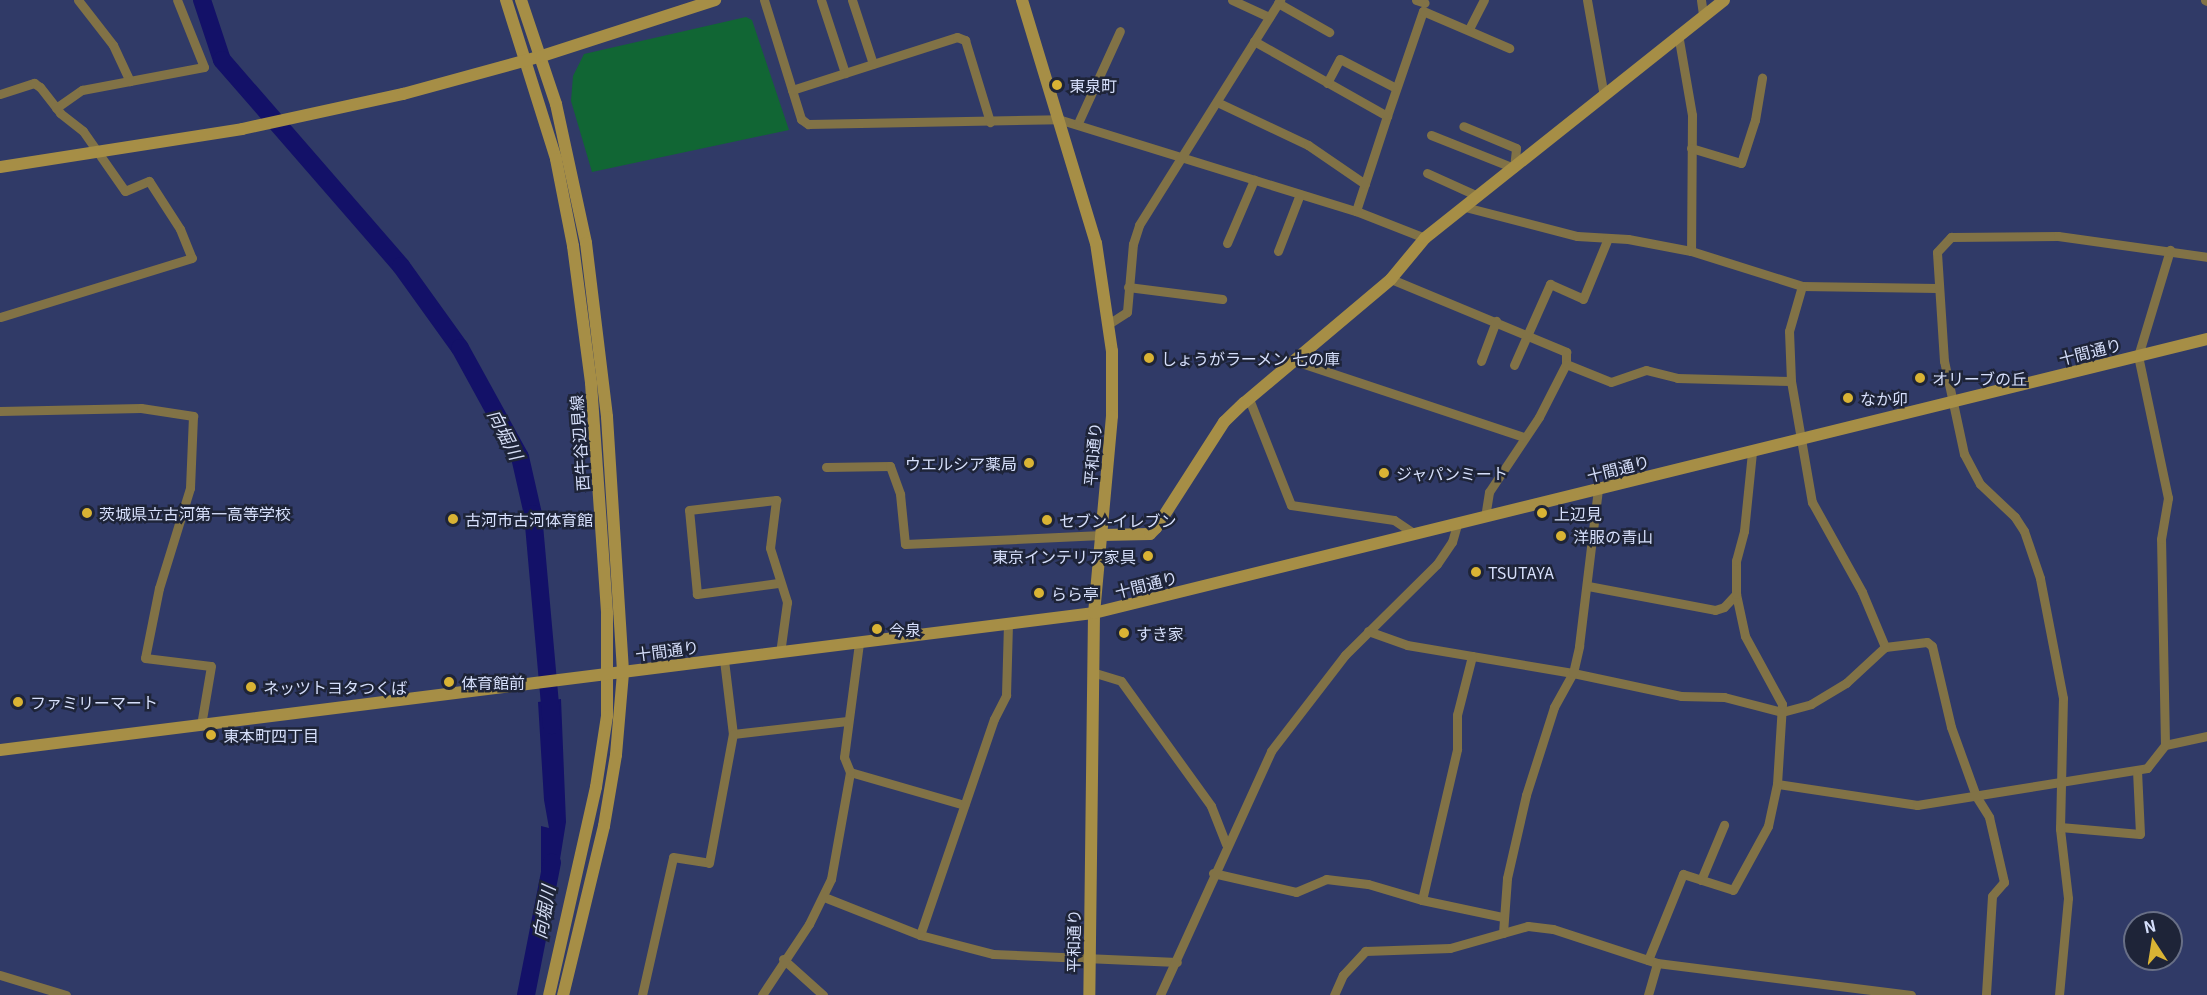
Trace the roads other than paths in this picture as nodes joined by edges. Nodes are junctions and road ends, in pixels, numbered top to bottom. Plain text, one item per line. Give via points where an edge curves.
1 (78, 0) edge
2 (177, 0) edge
3 (506, 0) edge
4 (521, 0) edge
5 (715, 0) edge
6 (764, 0) edge
7 (821, 0) edge
8 (852, 0) edge
9 (1022, 0) edge
10 (1232, 0) edge
11 (1484, 0) edge
12 (1587, 0) edge
13 (1701, 0) edge
14 (1724, 0) edge
15 (1279, 1) edge
16 (1422, 3) edge
17 (1703, 15) junction
18 (1269, 17) junction
19 (1469, 29) junction
20 (1120, 31) dead end
21 (1329, 32) dead end
22 (1678, 34) junction
23 (1254, 41) junction
24 (1509, 48) dead end
25 (542, 56) junction
26 (526, 61) junction
27 (873, 64) junction
28 (845, 73) junction
29 (1762, 78) dead end
30 (129, 81) junction
31 (1328, 83) junction
32 (1396, 88) junction
33 (792, 90) junction
34 (0, 94) edge
35 (1604, 96) junction
36 (1217, 102) junction
37 (56, 108) junction
38 (1387, 116) junction
39 (1058, 119) junction
40 (990, 122) junction
41 (1078, 123) junction
42 (1463, 126) dead end
43 (1431, 135) dead end
44 (1691, 148) junction
45 (101, 153) junction
46 (1183, 157) junction
47 (0, 167) edge
48 (1514, 168) junction
49 (1428, 173) dead end
50 (1254, 180) junction
51 (1365, 184) junction
52 (1300, 194) junction
53 (1478, 196) junction
54 (1465, 207) junction
55 (1356, 211) junction
56 (1425, 238) junction
57 (1608, 238) junction
58 (1227, 243) dead end
59 (2170, 250) junction
60 (1278, 251) dead end
61 (1691, 251) junction
62 (2207, 257) edge
63 (1391, 279) junction
64 (1803, 286) junction
65 (1128, 287) junction
66 (1937, 288) junction
67 (1222, 299) dead end
68 (0, 317) edge
69 (1496, 321) junction
70 (1110, 323) junction
71 (1528, 335) junction
72 (2207, 339) edge
73 (2138, 356) junction
74 (1294, 361) junction
75 (1481, 361) dead end
76 (1566, 364) junction
77 (1514, 365) dead end
78 (1791, 381) junction
79 (1249, 399) junction
80 (1951, 403) junction
81 (0, 411) edge
82 (1524, 437) junction
83 (1801, 440) junction
84 (1752, 453) junction
85 (826, 467) dead end
86 (1598, 490) junction
87 (1485, 517) junction
88 (1457, 524) junction
89 (1415, 534) junction
90 (1102, 535) junction
91 (778, 583) junction
92 (1588, 586) junction
93 (1736, 594) junction
94 (1094, 613) junction
95 (1008, 624) junction
96 (1368, 631) junction
97 (859, 643) junction
98 (1885, 647) junction
99 (780, 653) junction
100 (1472, 656) junction
101 (724, 660) junction
102 (1092, 672) junction
103 (623, 673) junction
104 (1573, 673) junction
105 (609, 675) junction
106 (1782, 712) junction
107 (847, 721) junction
108 (201, 725) junction
109 (733, 734) junction
110 (2207, 736) edge
111 (2165, 745) junction
112 (0, 750) edge
113 (2137, 770) junction
114 (850, 772) junction
115 (1777, 784) junction
116 (2060, 784) junction
117 (1976, 796) junction
118 (964, 805) junction
119 (1724, 825) dead end
120 (2060, 827) junction
121 (1226, 844) junction
122 (1214, 873) junction
123 (1701, 880) junction
124 (824, 897) junction
125 (1422, 900) junction
126 (1503, 917) junction
127 (1503, 933) junction
128 (920, 935) junction
129 (1089, 957) junction
130 (783, 959) junction
131 (1177, 962) junction
132 (1653, 962) junction
133 (0, 975) edge
134 (66, 995) edge
135 (549, 995) edge
136 (563, 995) edge
137 (642, 995) edge
138 (762, 995) edge
139 (823, 995) edge
140 (1089, 995) edge
141 (1160, 995) edge
142 (1334, 995) edge
143 (1648, 995) edge
144 (1911, 995) edge
145 (1986, 995) edge
146 (2059, 995) edge

1 - 30 street via 113,45
2 - 30 street via 204,67
3 - 26 street, 西牛谷辺見線
4 - 25 street, 西牛谷辺見線
5 - 25 street
6 - 33 street
7 - 28 street
8 - 27 street
9 - 39 street, 平和通り
10 - 18 street
11 - 19 street
12 - 35 street
13 - 17 street
14 - 17 street
15 - 18 street
15 - 21 street
16 - 19 street
16 - 32 street
17 - 22 street
18 - 23 street
19 - 24 street
20 - 41 street
22 - 35 street
22 - 44 street via 1692,115
23 - 31 street
23 - 36 street
25 - 26 street
25 - 103 street, 西牛谷辺見線 via 570,159 586,243 607,417
26 - 45 street via 294,119
26 - 105 street, 西牛谷辺見線 via 556,159 583,312 599,490
27 - 28 street
27 - 40 street via 957,37 965,40
28 - 33 street
29 - 44 street via 1755,120 1741,164
30 - 37 street via 82,90
31 - 32 street via 1340,59
31 - 38 street
32 - 38 street
33 - 40 street via 801,119 808,124
34 - 37 street via 34,83
35 - 48 street
36 - 46 street
36 - 51 street via 1308,146
37 - 45 street via 84,131
38 - 51 street
39 - 40 street
39 - 41 street
39 - 70 street, 平和通り via 1095,243
41 - 46 street
42 - 48 street via 1516,148
43 - 48 street
44 - 61 street
45 - 47 street
45 - 68 street via 125,191 149,181 180,229 192,258
46 - 50 street
46 - 65 street via 1134,234
48 - 53 street
49 - 53 street
50 - 52 street
50 - 58 street
51 - 55 street
52 - 55 street
52 - 60 street
53 - 54 street
54 - 56 street
54 - 57 street via 1577,236
55 - 56 street
56 - 63 street
57 - 61 street
57 - 71 street via 1583,299 1551,284
59 - 62 street
59 - 66 street via 2058,236 1951,237 1937,252
59 - 73 street
61 - 64 street
63 - 69 street
63 - 74 street
64 - 66 street
64 - 78 street via 1789,331
65 - 67 street
65 - 70 street via 1127,312
66 - 80 street
69 - 71 street
69 - 75 street
70 - 90 street, 平和通り via 1113,416
71 - 76 street via 1566,351
71 - 77 street
72 - 73 street, 十間通り
73 - 80 street, 十間通り
73 - 111 street via 2169,498 2161,539
74 - 79 street
74 - 82 street
76 - 78 street via 1611,382 1647,370 1677,378
76 - 82 street via 1539,417
78 - 83 street
79 - 89 street via 1291,505 1394,520
79 - 90 street via 1224,422 1150,534
80 - 83 street, 十間通り
80 - 116 street via 1965,456 1980,484 2024,531 2040,578 2063,698
81 - 108 street via 122,407 193,416 189,488 159,588 145,658 211,666
82 - 87 street via 1490,492
83 - 84 street, 十間通り
83 - 98 street via 1812,502 1862,592
84 - 86 street, 十間通り
84 - 93 street via 1744,531 1736,561
85 - 90 street via 890,466 900,494 905,544
86 - 87 street, 十間通り
86 - 92 street
87 - 88 street, 十間通り
88 - 89 street, 十間通り
88 - 96 street via 1452,542 1437,564
89 - 94 street, 十間通り
90 - 94 street, 平和通り
91 - 91 street via 770,548 776,500 689,510 697,594
91 - 99 street via 787,602
92 - 93 street via 1715,610 1724,607
92 - 104 street
93 - 106 street via 1745,636 1782,704
94 - 95 street, 十間通り
94 - 102 street, 平和通り
95 - 97 street, 十間通り
95 - 118 street via 1006,695
96 - 100 street via 1407,645
96 - 121 street via 1271,751
97 - 99 street, 十間通り
97 - 107 street
98 - 106 street via 1846,683 1811,704
98 - 117 street via 1927,642 1932,646 1951,727
99 - 101 street, 十間通り
100 - 104 street
100 - 125 street via 1457,715 1458,749
101 - 103 street, 十間通り
101 - 109 street
102 - 121 street via 1121,681 1211,806
102 - 129 street, 平和通り
103 - 105 street, 十間通り
103 - 136 street, 西牛谷辺見線 via 616,755 604,826
104 - 106 street via 1681,696 1724,696
104 - 126 street via 1554,707 1526,795 1512,848
105 - 108 street, 十間通り
105 - 135 street, 西牛谷辺見線 via 596,787
106 - 115 street
107 - 109 street
107 - 114 street via 844,757
108 - 112 street, 十間通り
109 - 137 street via 710,863 673,857
110 - 111 street
111 - 113 street via 2147,768
113 - 116 street
113 - 120 street via 2140,834
114 - 118 street
114 - 124 street via 834,866
115 - 117 street via 1917,805
115 - 123 street via 1767,826 1733,890
116 - 117 street
116 - 120 street
117 - 145 street via 1989,817 2004,882 1992,896
118 - 128 street
119 - 123 street
120 - 146 street via 2068,898
121 - 122 street
122 - 125 street via 1296,892 1326,879 1368,884
122 - 131 street
123 - 132 street via 1683,874
124 - 128 street
124 - 130 street
125 - 126 street
126 - 127 street
127 - 132 street via 1528,926 1553,929
127 - 142 street via 1450,948 1365,951 1343,975
128 - 129 street via 993,954
129 - 131 street
129 - 140 street, 平和通り
130 - 138 street
130 - 139 street
131 - 141 street
132 - 143 street
132 - 144 street
133 - 134 street

